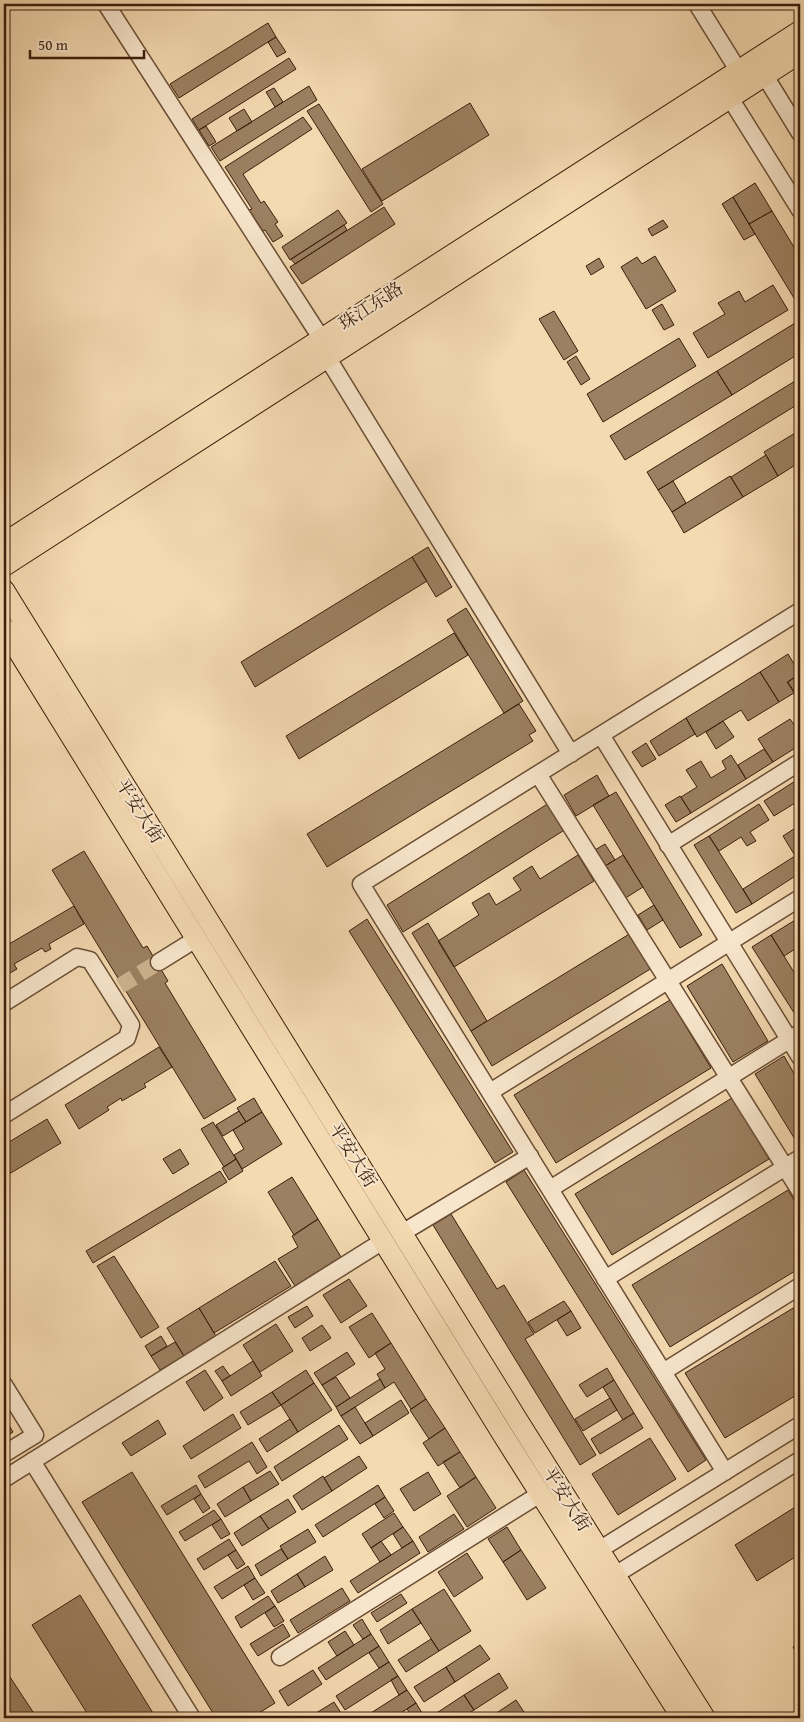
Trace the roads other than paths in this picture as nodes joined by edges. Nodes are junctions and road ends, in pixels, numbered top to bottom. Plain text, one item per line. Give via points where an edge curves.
1 (106, 4) edge
2 (697, 4) edge
3 (800, 31) edge
4 (800, 54) edge
5 (765, 76) junction
6 (743, 79) junction
7 (730, 98) junction
8 (800, 133) edge
9 (800, 210) edge
10 (321, 338) junction
11 (327, 358) junction
12 (4, 543) edge
13 (4, 566) edge
14 (4, 590) edge
15 (798, 619) edge
16 (4, 628) edge
17 (601, 735) junction
18 (570, 754) junction
19 (800, 762) edge
20 (538, 774) junction
21 (668, 845) junction
22 (800, 898) edge
23 (196, 939) junction
24 (729, 943) junction
25 (159, 962) tunnel mouth
26 (668, 980) junction
27 (4, 1002) edge
28 (795, 1036) edge
29 (800, 1057) edge
30 (729, 1077) junction
31 (490, 1092) junction
32 (4, 1115) edge
33 (530, 1156) junction
34 (800, 1158) edge
35 (785, 1167) junction
36 (550, 1189) junction
37 (800, 1191) edge
38 (392, 1237) junction
39 (605, 1279) junction
40 (800, 1286) edge
41 (663, 1372) junction
42 (4, 1385) edge
43 (800, 1425) edge
44 (4, 1454) edge
45 (800, 1460) edge
46 (32, 1461) junction
47 (725, 1472) junction
48 (4, 1479) edge
49 (540, 1494) junction
50 (599, 1550) junction
51 (615, 1576) junction
52 (280, 1657) dead end
53 (192, 1718) edge
54 (682, 1718) edge
55 (705, 1718) edge

1 - 10 street
2 - 6 street
3 - 6 main road
4 - 5 main road
5 - 6 main road
5 - 8 street
6 - 7 main road
6 - 10 main road, 珠江东路
7 - 9 street
7 - 11 main road
10 - 12 main road, 珠江东路
11 - 13 main road
11 - 18 street
14 - 38 main road, 平安大街
15 - 17 street
16 - 23 main road, 平安大街
17 - 18 street
17 - 21 street
18 - 20 street
19 - 21 street
20 - 26 street
20 - 31 street via 361,884
21 - 24 street
22 - 24 street
23 - 25 street
23 - 38 main road, 平安大街
24 - 26 street
24 - 28 street
26 - 30 street
26 - 31 street
27 - 32 street via 77,957 90,960 115,989 131,1025 127,1038
28 - 29 street
28 - 30 street
30 - 35 street
30 - 36 street
31 - 33 street
33 - 36 street
33 - 38 street
34 - 35 street
35 - 37 street
35 - 39 street
36 - 39 street
38 - 46 street
38 - 49 main road, 平安大街
38 - 50 main road, 平安大街
39 - 41 street
40 - 41 street
41 - 47 street
42 - 44 street via 35,1435
43 - 47 street
45 - 51 street
46 - 48 street
46 - 53 street
47 - 50 street
49 - 52 street
49 - 54 main road, 平安大街
50 - 51 main road, 平安大街
51 - 55 main road, 平安大街

